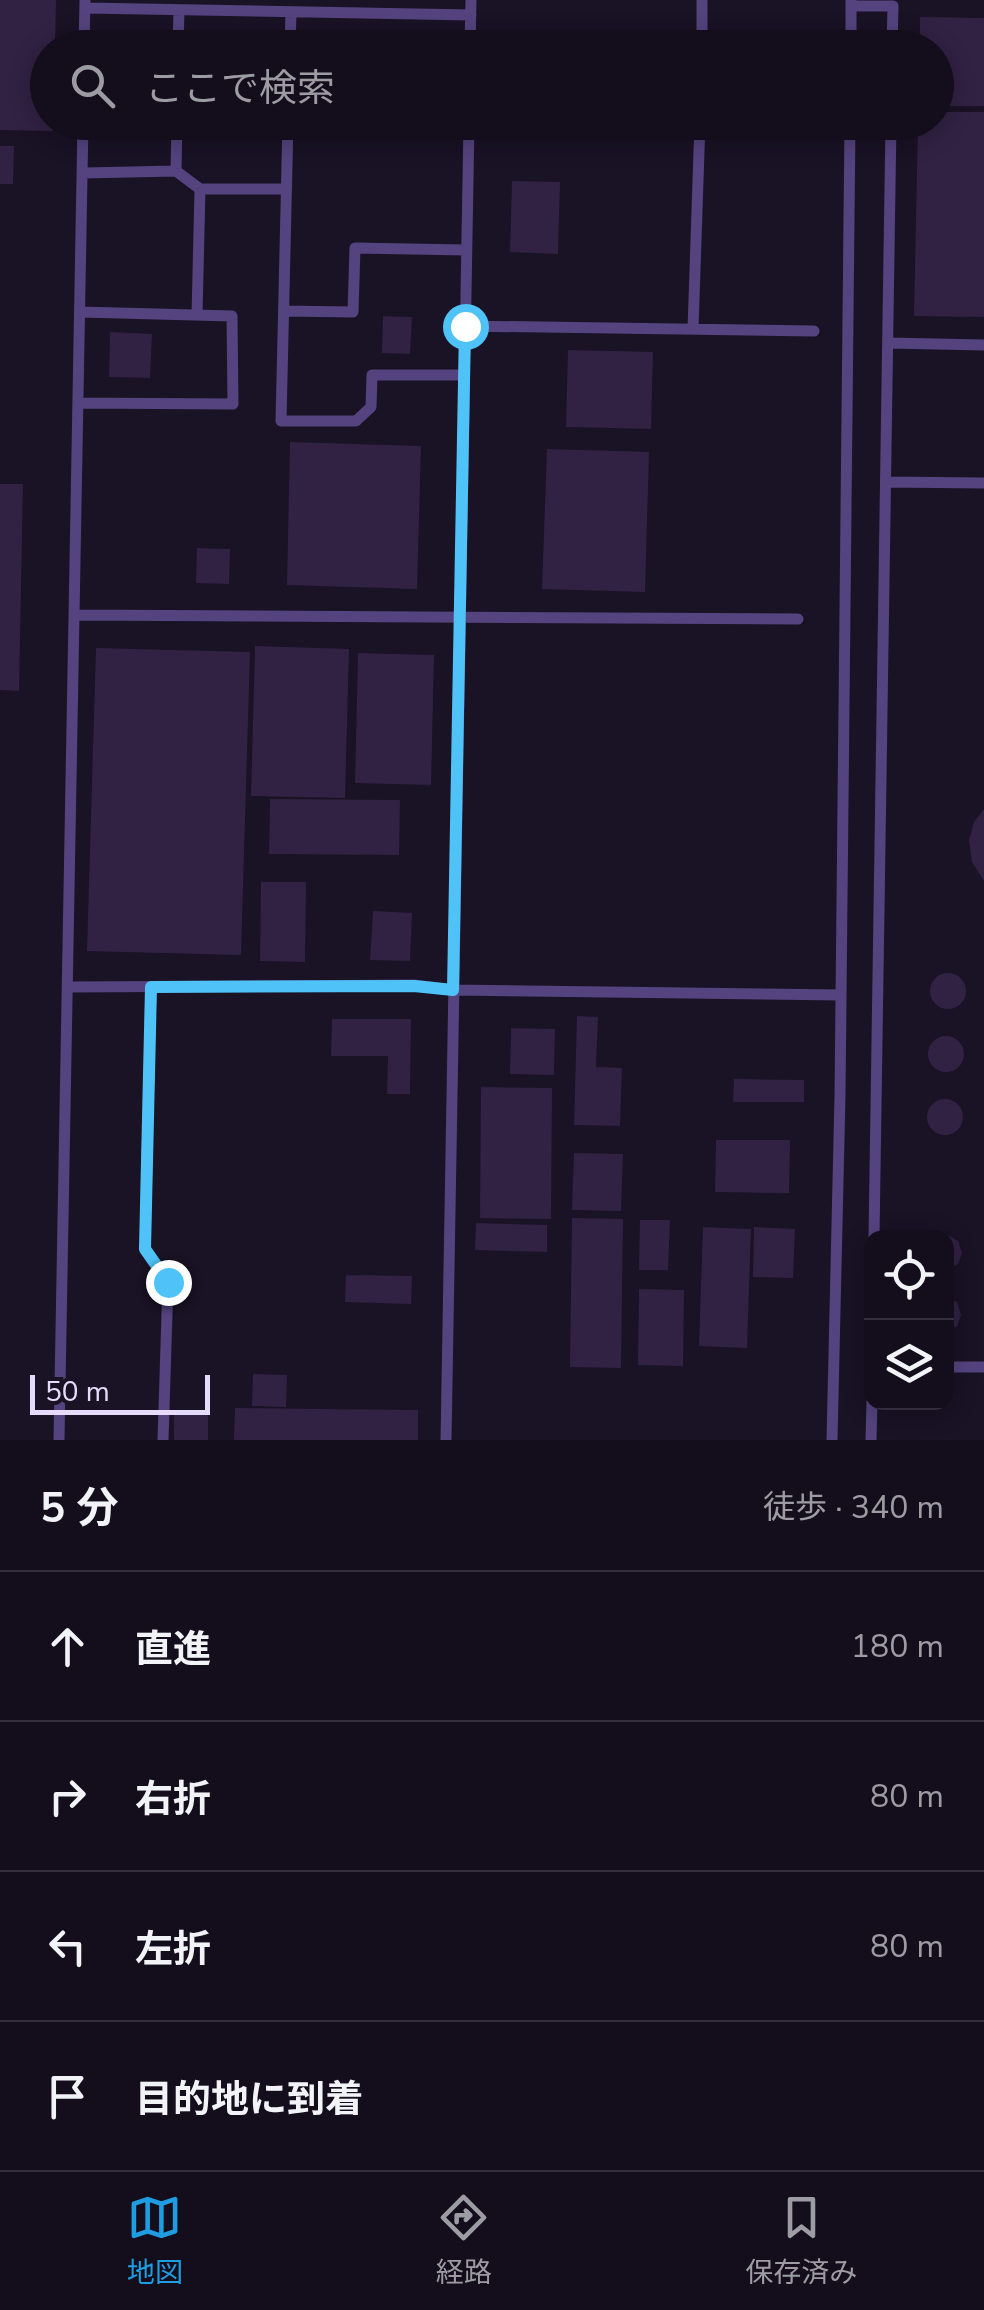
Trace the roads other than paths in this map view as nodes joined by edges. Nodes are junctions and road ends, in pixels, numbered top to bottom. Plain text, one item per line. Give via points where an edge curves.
1 (471, 0) edge
2 (702, 0) edge
3 (851, 3) edge
4 (85, 4) edge
5 (178, 10) junction
6 (291, 12) junction
7 (470, 15) junction
8 (84, 30) edge
9 (178, 30) edge
10 (290, 30) edge
11 (470, 30) edge
12 (702, 30) edge
13 (850, 30) edge
14 (892, 30) edge
15 (84, 140) edge
16 (177, 140) edge
17 (287, 140) edge
18 (469, 140) edge
19 (699, 140) edge
20 (850, 140) edge
21 (892, 140) edge
22 (176, 171) junction
23 (83, 174) junction
24 (200, 189) junction
25 (286, 189) junction
26 (466, 250) junction
27 (284, 311) junction
28 (81, 312) junction
29 (197, 315) junction
30 (465, 326) junction
31 (693, 329) junction
32 (814, 331) dead end
33 (889, 344) junction
34 (984, 345) edge
35 (464, 375) junction
36 (80, 403) junction
37 (887, 482) junction
38 (984, 483) edge
39 (76, 614) junction
40 (459, 615) junction
41 (798, 619) dead end
42 (68, 987) junction
43 (151, 987) junction
44 (453, 990) junction
45 (841, 995) junction
46 (874, 1230) edge
47 (954, 1367) edge
48 (984, 1367) edge
49 (872, 1410) edge
50 (59, 1440) edge
51 (163, 1440) edge
52 (446, 1440) edge
53 (832, 1440) edge
54 (871, 1440) edge

1 - 7 lane
2 - 12 lane
3 - 13 lane
3 - 14 lane via 893,6
4 - 5 lane
4 - 8 lane
5 - 6 lane
5 - 9 lane
6 - 7 lane
6 - 10 lane
7 - 11 lane
15 - 23 lane
16 - 22 lane
17 - 25 lane
18 - 26 lane
19 - 31 lane
20 - 45 lane
21 - 33 lane
22 - 23 lane
22 - 24 lane
23 - 28 lane
24 - 25 lane
24 - 29 lane
25 - 27 lane
26 - 27 lane via 355,248 352,312
26 - 30 lane
27 - 35 lane via 281,421 356,421 371,407 372,375
28 - 29 lane
28 - 36 lane
29 - 36 lane via 232,316 233,404
30 - 31 lane
30 - 35 lane
31 - 32 lane
33 - 34 lane
33 - 37 lane
35 - 40 lane
36 - 39 lane
37 - 38 lane
37 - 46 lane
39 - 40 lane
39 - 42 lane
40 - 41 lane
40 - 44 lane
42 - 43 lane
42 - 50 lane
43 - 44 lane
43 - 51 lane via 145,1249 168,1282
44 - 45 lane
44 - 52 lane
45 - 53 lane
47 - 48 lane
49 - 54 lane

